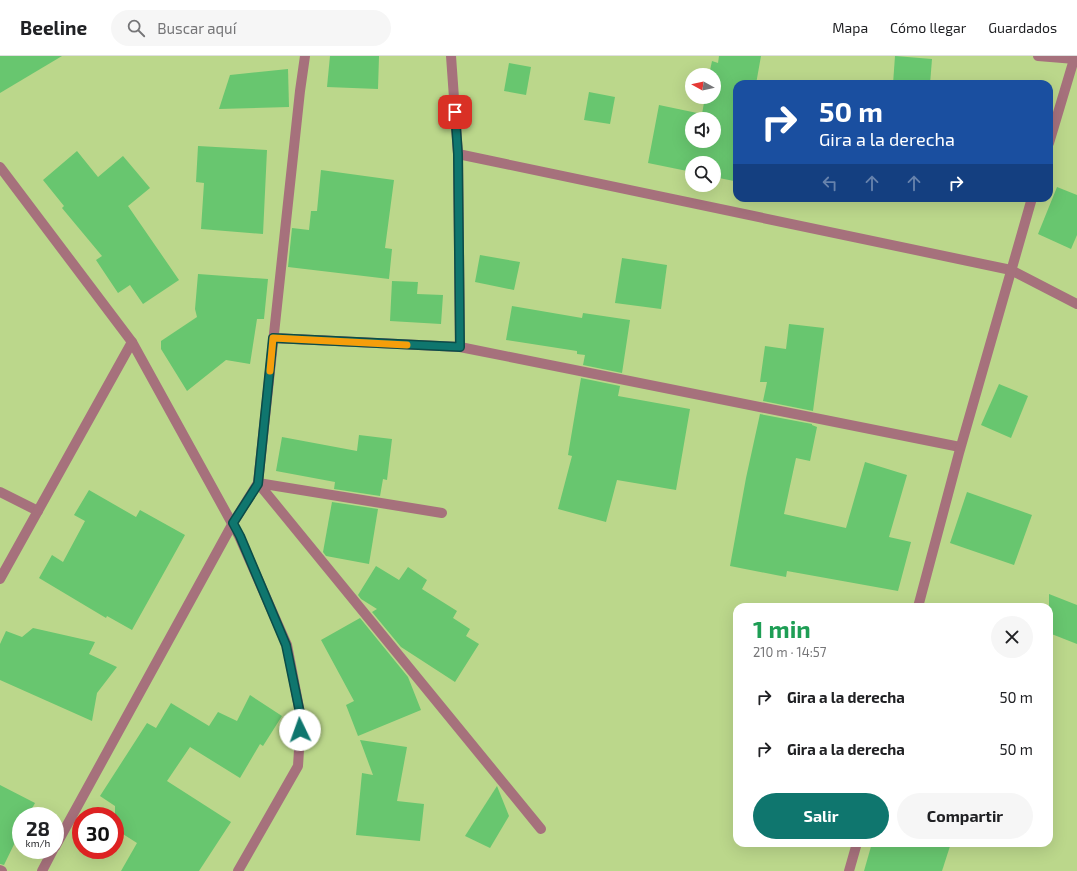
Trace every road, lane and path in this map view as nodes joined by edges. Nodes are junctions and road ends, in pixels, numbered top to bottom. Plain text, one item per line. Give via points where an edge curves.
1 (305, 56) edge
2 (451, 56) edge
3 (1038, 56) edge
4 (1076, 59) edge
5 (1053, 131) edge
6 (458, 154) junction
7 (0, 167) edge
8 (1031, 202) edge
9 (1010, 270) junction
10 (1077, 304) edge
11 (273, 338) junction
12 (132, 342) junction
13 (460, 347) junction
14 (960, 447) junction
15 (258, 484) junction
16 (0, 492) edge
17 (38, 511) junction
18 (442, 513) dead end
19 (233, 523) junction
20 (0, 579) edge
21 (919, 603) edge
22 (541, 829) dead end
23 (64, 831) edge
24 (855, 847) edge
25 (48, 859) edge
26 (42, 871) edge
27 (238, 871) edge
28 (849, 871) edge

1 - 11 street
2 - 6 street
3 - 4 street
4 - 5 street
6 - 9 street
6 - 13 street
7 - 12 street
8 - 9 street
9 - 10 street
9 - 14 street
11 - 13 street
11 - 15 street
12 - 17 street
12 - 19 street
13 - 14 street
14 - 21 street
15 - 18 street
15 - 19 street
15 - 22 street
16 - 17 street
17 - 20 street
19 - 23 street
19 - 27 street via 286,645 301,718 298,766
24 - 28 street
25 - 26 street

